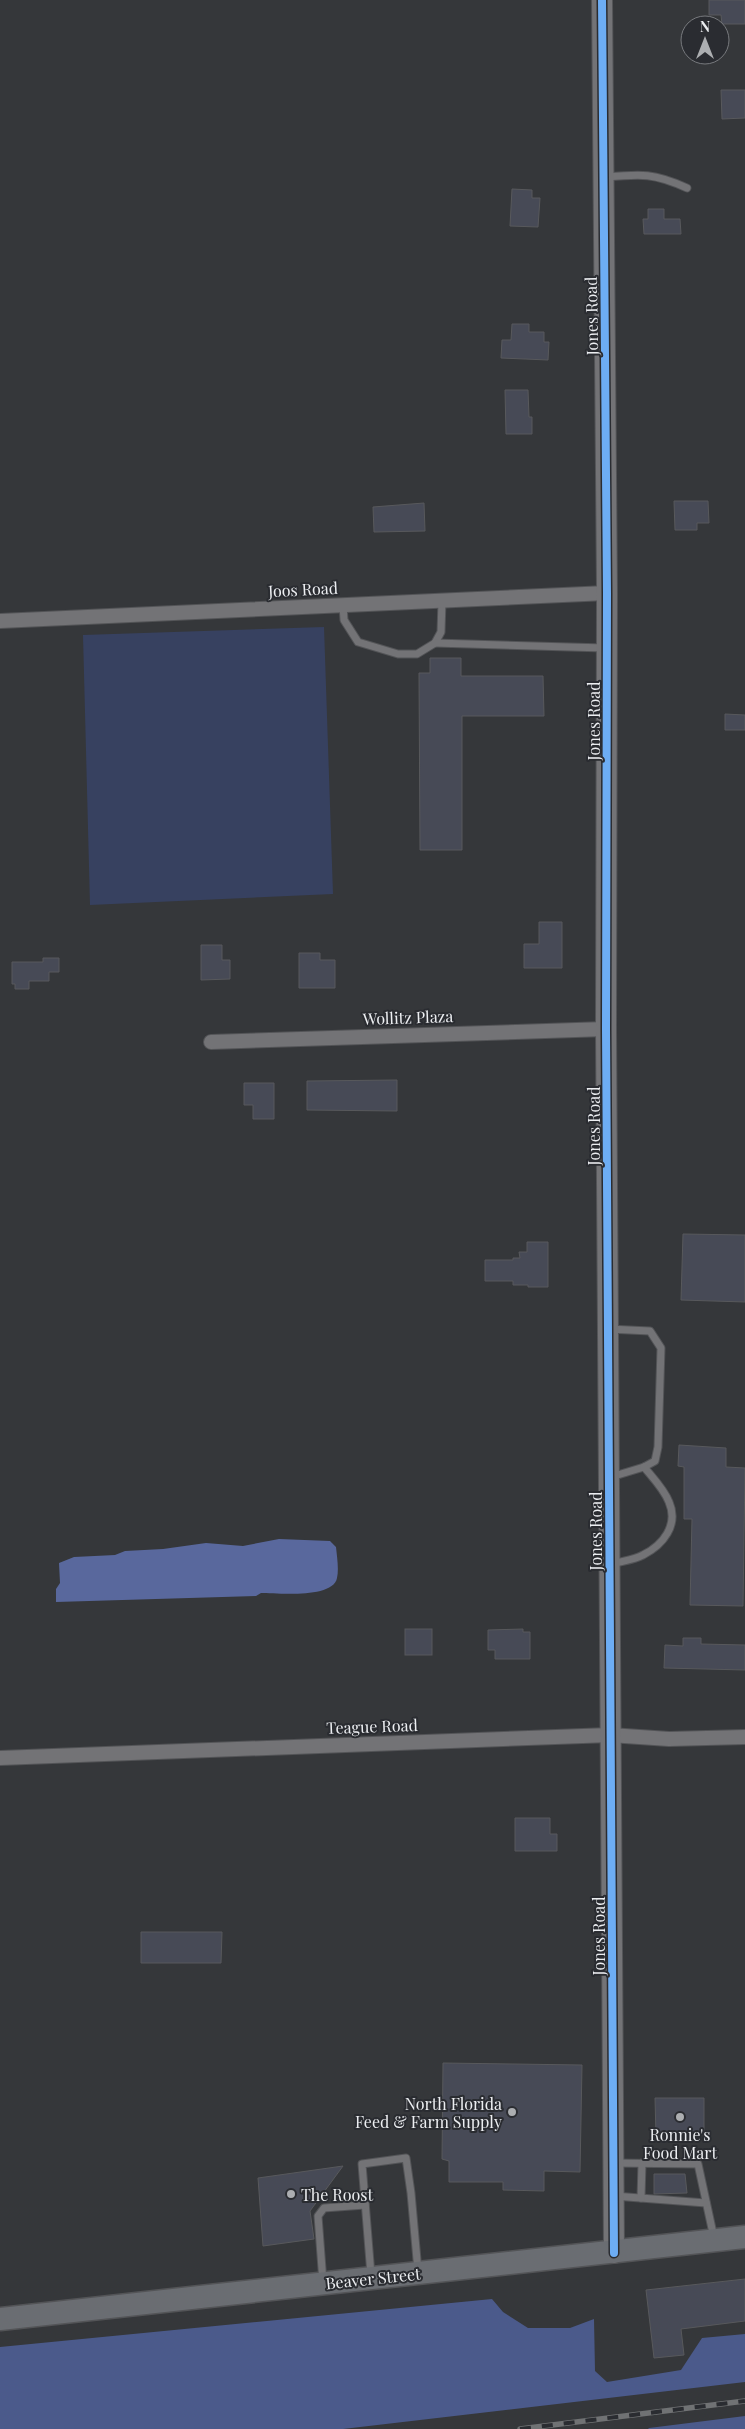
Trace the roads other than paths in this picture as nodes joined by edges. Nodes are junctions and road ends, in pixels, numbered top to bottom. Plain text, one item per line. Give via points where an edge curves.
1 (602, 0) edge
2 (603, 177) junction
3 (687, 188) dead end
4 (607, 593) junction
5 (442, 600) junction
6 (343, 605) junction
7 (0, 621) edge
8 (435, 643) junction
9 (607, 648) junction
10 (606, 1029) junction
11 (211, 1042) dead end
12 (608, 1329) junction
13 (644, 1467) junction
14 (609, 1478) junction
15 (609, 1565) junction
16 (610, 1735) junction
17 (745, 1737) edge
18 (0, 1758) edge
19 (614, 2163) junction
20 (642, 2163) junction
21 (614, 2196) junction
22 (640, 2198) junction
23 (706, 2202) junction
24 (365, 2204) junction
25 (745, 2237) edge
26 (715, 2241) junction
27 (614, 2252) junction
28 (419, 2274) junction
29 (371, 2278) junction
30 (323, 2284) junction
31 (0, 2318) edge

1 - 2 street, Jones Road
2 - 3 lane via 646,174 663,177
2 - 4 street, Jones Road
4 - 5 street, Joos Road
4 - 9 street, Jones Road
5 - 6 street, Joos Road
5 - 8 lane via 441,632
6 - 7 street, Joos Road
6 - 8 lane via 344,620 358,642 398,654 417,654
8 - 9 lane
9 - 10 street, Jones Road
10 - 11 street, Wollitz Plaza
10 - 12 street, Jones Road
12 - 13 lane via 650,1331 661,1348 658,1447 655,1461
12 - 14 street, Jones Road
13 - 14 lane
13 - 15 lane via 670,1504 674,1519 668,1536 643,1555
14 - 15 street, Jones Road
15 - 16 street, Jones Road
16 - 17 street, Teague Road via 669,1739
16 - 18 street, Teague Road
16 - 19 street, Jones Road
19 - 20 lane
19 - 21 street, Jones Road
20 - 22 lane
20 - 23 lane via 698,2164
21 - 22 lane
21 - 27 street, Jones Road
22 - 23 lane
23 - 26 lane
24 - 28 lane via 362,2164 406,2158
24 - 29 lane
24 - 30 lane via 324,2208 318,2216
25 - 26 main road, Beaver Street
26 - 27 main road, Beaver Street
27 - 28 main road, Beaver Street
28 - 29 main road, Beaver Street
29 - 30 main road, Beaver Street
30 - 31 main road, Beaver Street

